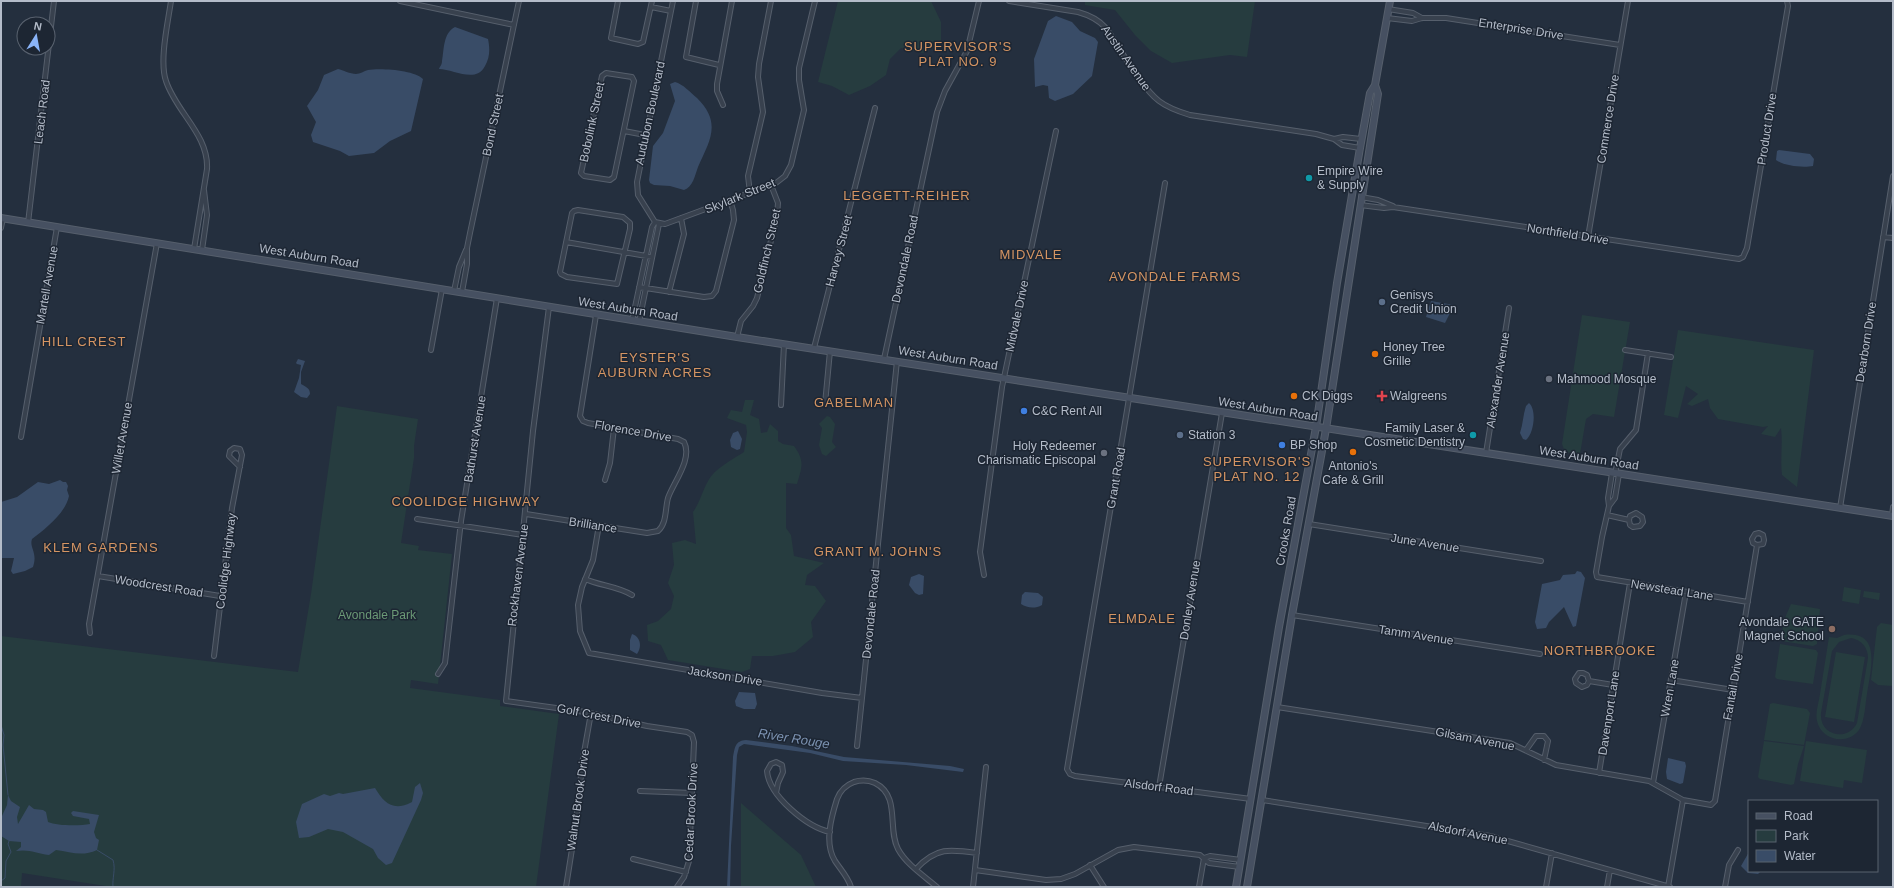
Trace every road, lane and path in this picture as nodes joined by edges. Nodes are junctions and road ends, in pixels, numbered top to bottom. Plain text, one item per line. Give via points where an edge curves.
1 (54, 1) edge
2 (171, 1) edge
3 (400, 1) edge
4 (519, 1) edge
5 (618, 1) edge
6 (652, 1) edge
7 (674, 1) edge
8 (696, 1) edge
9 (732, 1) edge
10 (771, 1) edge
11 (815, 1) edge
12 (979, 1) edge
13 (1009, 1) edge
14 (1390, 1) edge
15 (1628, 1) edge
16 (1786, 1) edge
17 (651, 7) junction
18 (1388, 9) junction
19 (672, 11) junction
20 (1387, 18) junction
21 (1422, 18) junction
22 (514, 25) junction
23 (1620, 45) junction
24 (719, 65) junction
25 (1375, 85) junction
26 (723, 105) dead end
27 (875, 108) dead end
28 (624, 131) junction
29 (1056, 131) dead end
30 (645, 136) junction
31 (1334, 139) junction
32 (1361, 139) junction
33 (1360, 148) junction
34 (1368, 150) junction
35 (1893, 176) edge
36 (1165, 183) dead end
37 (771, 185) junction
38 (204, 190) junction
39 (750, 193) junction
40 (1352, 195) junction
41 (1361, 197) junction
42 (730, 200) junction
43 (1360, 205) junction
44 (1393, 207) junction
45 (2, 218) edge
46 (682, 218) junction
47 (28, 222) junction
48 (655, 222) junction
49 (659, 224) junction
50 (57, 227) junction
51 (1, 228) edge
52 (1346, 231) junction
53 (1588, 237) junction
54 (1883, 237) junction
55 (1893, 238) edge
56 (1354, 239) junction
57 (566, 242) junction
58 (157, 243) junction
59 (467, 248) junction
60 (194, 249) junction
61 (202, 250) junction
62 (624, 251) junction
63 (646, 256) junction
64 (652, 257) junction
65 (1742, 257) joint
66 (639, 287) junction
67 (646, 288) junction
68 (442, 289) junction
69 (454, 291) junction
70 (462, 292) junction
71 (669, 292) junction
72 (498, 298) junction
73 (549, 307) junction
74 (1509, 308) dead end
75 (596, 315) junction
76 (1332, 319) junction
77 (632, 321) junction
78 (639, 322) junction
79 (1341, 328) junction
80 (737, 337) junction
81 (784, 344) junction
82 (814, 348) junction
83 (431, 350) dead end
84 (1625, 350) dead end
85 (830, 351) junction
86 (1648, 353) junction
87 (1671, 357) dead end
88 (884, 359) junction
89 (897, 361) junction
90 (1004, 378) junction
91 (1130, 398) junction
92 (825, 404) dead end
93 (1320, 404) junction
94 (781, 405) dead end
95 (1329, 409) junction
96 (1222, 412) junction
97 (1316, 427) junction
98 (614, 428) junction
99 (1326, 429) junction
100 (21, 437) dead end
101 (1313, 445) junction
102 (1322, 452) junction
103 (1486, 453) junction
104 (240, 467) junction
105 (1616, 474) junction
106 (605, 480) dead end
107 (1610, 506) junction
108 (1893, 507) edge
109 (1840, 508) junction
110 (526, 514) junction
111 (1607, 515) junction
112 (1300, 516) junction
113 (1892, 516) edge
114 (417, 519) dead end
115 (1628, 520) dead end
116 (1309, 524) junction
117 (598, 525) junction
118 (461, 526) junction
119 (660, 529) joint
120 (523, 535) junction
121 (1757, 545) dead end
122 (1293, 554) junction
123 (1302, 560) junction
124 (1542, 561) dead end
125 (984, 574) dead end
126 (98, 576) junction
127 (585, 579) junction
128 (1630, 583) junction
129 (1686, 592) junction
130 (220, 596) junction
131 (632, 596) dead end
132 (1748, 602) junction
133 (1292, 616) junction
134 (90, 633) dead end
135 (1540, 654) dead end
136 (214, 656) dead end
137 (438, 674) dead end
138 (1671, 680) junction
139 (1589, 681) dead end
140 (1613, 685) junction
141 (1733, 690) junction
142 (862, 698) junction
143 (1267, 700) junction
144 (506, 701) joint
145 (1277, 707) junction
146 (591, 713) junction
147 (692, 735) joint
148 (857, 746) dead end
149 (1526, 750) junction
150 (1258, 755) junction
151 (1544, 760) junction
152 (1268, 762) junction
153 (986, 767) dead end
154 (1068, 772) joint
155 (1599, 773) junction
156 (1653, 783) junction
157 (1159, 787) junction
158 (640, 791) dead end
159 (692, 793) junction
160 (776, 793) junction
161 (1251, 799) junction
162 (1262, 800) junction
163 (1683, 800) junction
164 (1712, 804) joint
165 (830, 832) junction
166 (1738, 850) dead end
167 (977, 853) junction
168 (1552, 853) junction
169 (1204, 858) junction
170 (633, 859) dead end
171 (1241, 860) junction
172 (1090, 865) junction
173 (1240, 867) junction
174 (916, 869) junction
175 (975, 870) junction
176 (1610, 870) junction
177 (686, 872) junction
178 (1237, 886) edge
179 (566, 887) edge
180 (677, 887) edge
181 (851, 887) edge
182 (937, 887) edge
183 (973, 887) edge
184 (1104, 887) edge
185 (1200, 887) edge
186 (1247, 887) edge
187 (1546, 887) edge
188 (1607, 887) edge
189 (1668, 887) edge
190 (1725, 887) edge

1 - 47 street, Leach Road
2 - 38 street via 164,74 168,87 206,152
3 - 22 street
4 - 22 street, Bond Street
5 - 17 street via 611,38 626,42 643,42
6 - 17 street
7 - 19 street, Audubon Boulevard
8 - 24 street via 686,57
9 - 24 street
10 - 39 street via 759,64 758,77 763,107 748,176
11 - 37 street, Skylark Street via 798,72 804,107 802,123 790,168 781,179
12 - 88 street, Devondale Road via 967,51 945,91 937,112
13 - 31 street, Austin Avenue via 1078,12 1100,22 1146,87 1159,101 1172,109 1190,115
14 - 18 main road, Crooks Road
15 - 23 street, Commerce Drive
16 - 65 street, Product Drive via 1788,6 1747,248
17 - 19 street
18 - 20 main road, Crooks Road
18 - 21 street, Enterprise Drive via 1413,13
19 - 30 street, Audubon Boulevard
20 - 21 street, Enterprise Drive via 1412,21
20 - 25 main road, Crooks Road
21 - 23 street, Enterprise Drive via 1460,20
22 - 59 street, Bond Street
23 - 53 street, Commerce Drive
24 - 26 street via 717,88
25 - 32 main road, Crooks Road via 1370,93
25 - 34 main road, Crooks Road via 1378,94
27 - 82 street, Harvey Street
28 - 28 street, Bobolink Street via 634,78 603,74 582,175 612,180
28 - 30 street
29 - 90 street, Midvale Drive
30 - 48 street, Audubon Boulevard via 638,170 637,191
31 - 32 street, Austin Avenue
31 - 33 street, Austin Avenue via 1342,145
32 - 33 main road, Crooks Road
32 - 34 main road via 1366,142
33 - 40 main road, Crooks Road
34 - 41 main road, Crooks Road
35 - 54 street, Dearborn Drive
36 - 91 street, Grant Road
37 - 39 street, Skylark Street
37 - 80 street, Goldfinch Street via 778,204 778,216 757,298 741,321
38 - 60 street
38 - 61 street via 207,215
39 - 42 street, Skylark Street
40 - 43 main road via 1354,203
40 - 52 main road, Crooks Road
41 - 43 main road, Crooks Road
41 - 44 street, Northfield Drive via 1378,200
42 - 46 street, Skylark Street
42 - 71 street via 734,220 714,294 709,298
43 - 44 street, Northfield Drive
43 - 56 main road, Crooks Road
44 - 53 street, Northfield Drive
45 - 47 main road, West Auburn Road
45 - 51 street
46 - 49 street, Skylark Street
46 - 71 street via 684,234
47 - 50 main road, West Auburn Road
48 - 49 street, Audubon Boulevard
48 - 63 street
49 - 64 street
50 - 58 main road, West Auburn Road
50 - 100 street, Martell Avenue
52 - 56 main road via 1353,233
52 - 76 main road, Crooks Road
53 - 65 street, Northfield Drive via 1729,259
54 - 55 street
54 - 109 street, Dearborn Drive
56 - 79 main road, Crooks Road
57 - 62 street
57 - 62 street via 572,214 578,210 628,220 630,225
57 - 62 street via 560,272 567,277 614,284 618,281
58 - 60 main road, West Auburn Road
58 - 126 street, Willet Avenue
59 - 69 street, Bond Street via 459,267
59 - 70 street, Bond Street
60 - 61 main road, West Auburn Road
61 - 68 main road, West Auburn Road
62 - 63 street
63 - 64 street
63 - 66 street
64 - 67 street
66 - 67 street
66 - 77 street
67 - 71 street
67 - 78 street
68 - 69 main road, West Auburn Road
68 - 83 street
69 - 70 main road, West Auburn Road
70 - 72 main road, West Auburn Road
72 - 73 main road, West Auburn Road
72 - 118 street, Bathurst Avenue
73 - 75 main road, West Auburn Road
73 - 110 street, Rockhaven Avenue via 533,431
74 - 103 street, Alexander Avenue
75 - 77 main road, West Auburn Road
75 - 98 street, Florence Drive via 580,411 582,419 588,423
76 - 79 main road via 1339,321
76 - 93 main road, Crooks Road
77 - 78 main road, West Auburn Road
78 - 80 main road, West Auburn Road
79 - 95 main road, Crooks Road
80 - 81 main road, West Auburn Road
81 - 82 main road, West Auburn Road
81 - 94 street
82 - 85 main road, West Auburn Road
84 - 86 street
85 - 88 main road, West Auburn Road
85 - 92 street
86 - 87 street
86 - 105 street via 1636,430 1620,449
88 - 89 main road, West Auburn Road
89 - 90 main road, West Auburn Road
89 - 142 street, Devondale Road
90 - 91 main road, West Auburn Road
90 - 125 street, Midvale Drive via 980,552
91 - 96 main road, West Auburn Road
91 - 154 street, Grant Road
93 - 95 main road via 1323,408
93 - 97 main road, Crooks Road
95 - 99 main road, Crooks Road
96 - 97 main road, West Auburn Road
96 - 157 street, Donley Avenue
97 - 99 main road, West Auburn Road
97 - 101 main road, Crooks Road
98 - 106 street via 610,463
98 - 119 street, Florence Drive via 678,439 685,444 682,468 668,497 664,523
99 - 102 main road, Crooks Road
99 - 103 main road, West Auburn Road
101 - 102 main road via 1319,447
101 - 112 main road, Crooks Road
102 - 116 main road, Crooks Road
103 - 105 main road, West Auburn Road
104 - 104 street, Coolidge Highway via 229,456 234,448 242,452
104 - 130 street, Coolidge Highway
105 - 107 street via 1615,498
105 - 107 street via 1608,498
105 - 109 main road, West Auburn Road
107 - 111 street
108 - 113 street
109 - 113 main road, West Auburn Road
110 - 117 street, Brilliance
110 - 120 street, Rockhaven Avenue
111 - 115 street
111 - 128 street, Newstead Lane via 1596,576
112 - 116 main road via 1302,524
112 - 122 main road, Crooks Road
114 - 118 street
116 - 123 main road, Crooks Road
116 - 124 street, June Avenue
117 - 119 street, Brilliance via 648,533
117 - 127 street via 593,560
118 - 120 street
118 - 137 street, Bathurst Avenue via 445,663
120 - 144 street, Rockhaven Avenue
121 - 132 street, Fantail Drive
122 - 123 main road via 1299,555
122 - 143 main road, Crooks Road
123 - 133 main road, Crooks Road
126 - 130 street, Woodcrest Road
126 - 134 street, Willet Avenue via 89,624
127 - 131 street via 618,588
127 - 142 street, Jackson Drive via 579,600 578,618 588,653
128 - 129 street, Newstead Lane
128 - 140 street, Davenport Lane
129 - 132 street, Newstead Lane
129 - 138 street, Wren Lane
130 - 136 street, Coolidge Highway
132 - 141 street, Fantail Drive
133 - 135 street, Tamm Avenue
133 - 145 main road, Crooks Road
138 - 141 street
138 - 156 street, Wren Lane
139 - 140 street
140 - 155 street, Davenport Lane
141 - 164 street, Fantail Drive via 1715,801
142 - 148 street, Devondale Road
143 - 145 main road via 1270,707
143 - 150 main road, Crooks Road
144 - 146 street, Golf Crest Drive
145 - 149 street, Gilsam Avenue via 1506,742
145 - 152 main road, Crooks Road
146 - 147 street, Golf Crest Drive
146 - 179 street, Walnut Brook Drive
147 - 159 street, Cedar Brook Drive
149 - 151 street, Gilsam Avenue
149 - 151 street via 1536,736 1544,736 1548,741
150 - 152 main road via 1265,756
150 - 161 main road, Crooks Road
151 - 155 street, Gilsam Avenue via 1560,766
152 - 162 main road, Crooks Road
153 - 167 street
154 - 157 street, Alsdorf Road via 1075,776
155 - 156 street, Gilsam Avenue
156 - 163 street, Gilsam Avenue
157 - 161 street, Alsdorf Road
158 - 159 street
159 - 177 street, Cedar Brook Drive via 690,856
160 - 160 street via 767,772 769,766 776,762 782,765 783,769
160 - 165 street via 812,826
161 - 171 main road, Crooks Road
162 - 168 street, Alsdorf Avenue via 1474,833
162 - 186 main road, Crooks Road
163 - 164 street, Gilsam Avenue
163 - 189 street
165 - 174 street via 838,797 844,789 858,781 875,783 883,788 890,801 897,849
165 - 181 street via 830,850
166 - 190 street via 1729,865
167 - 174 street via 940,851 929,856
167 - 175 street
168 - 176 street, Alsdorf Avenue
168 - 187 street
169 - 171 street via 1210,856
169 - 172 street via 1200,855 1134,847 1118,850
169 - 173 street via 1209,863
169 - 185 street
170 - 177 street
171 - 173 main road, Crooks Road
172 - 175 street via 1068,877 1055,880
172 - 184 street
173 - 178 main road, Crooks Road
174 - 182 street
175 - 183 street
176 - 188 street
176 - 189 street, Alsdorf Avenue
177 - 180 street, Cedar Brook Drive

